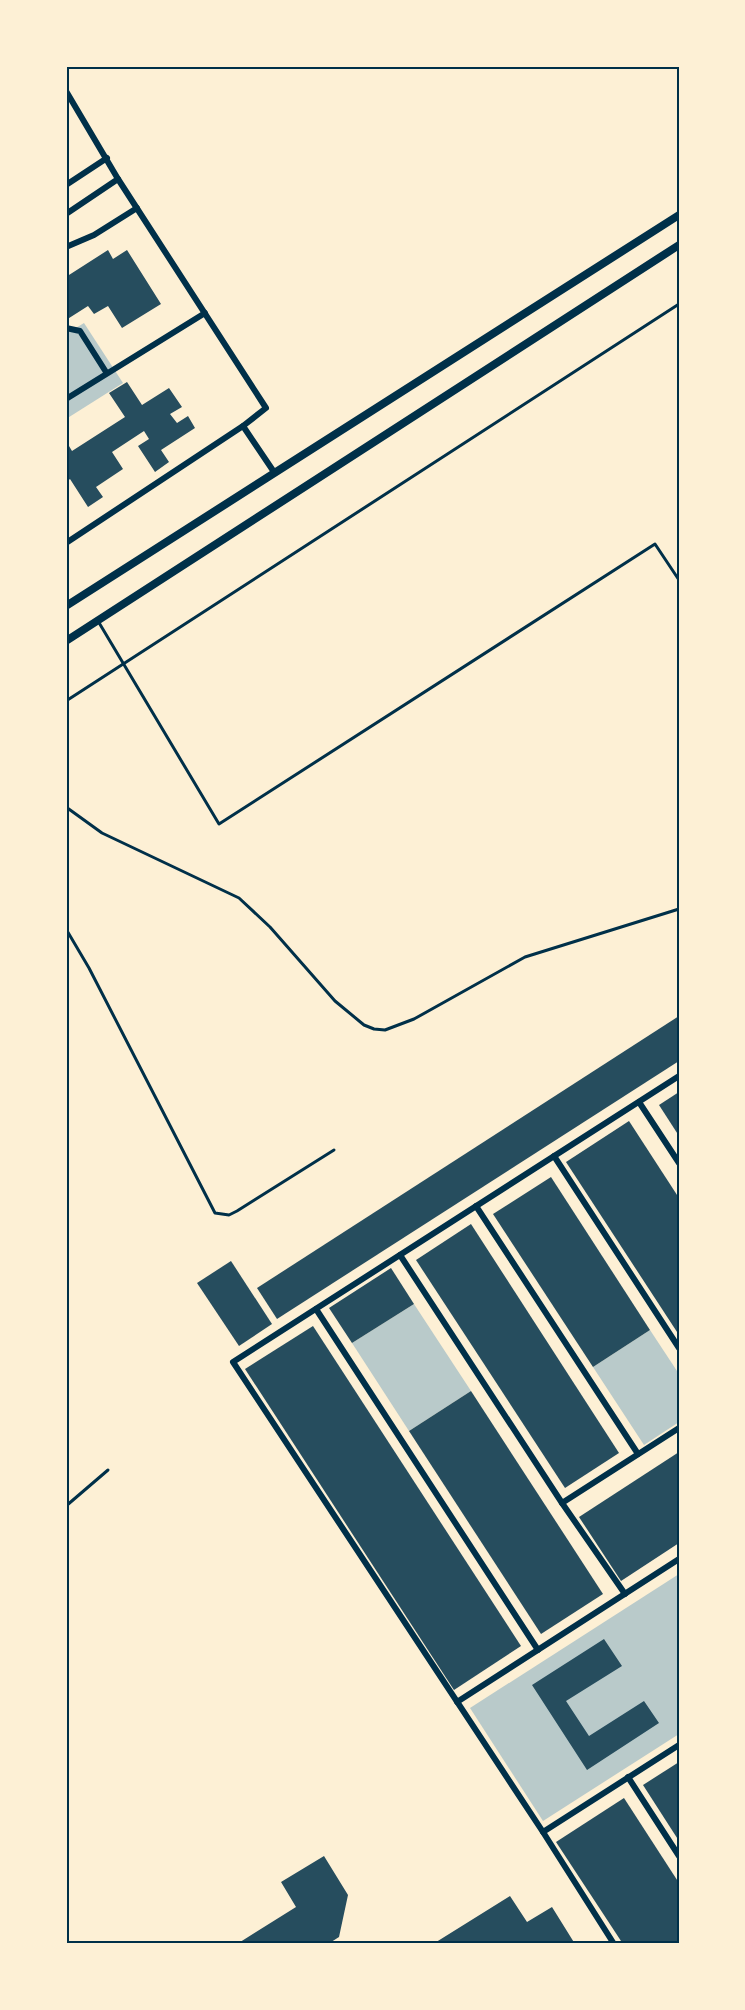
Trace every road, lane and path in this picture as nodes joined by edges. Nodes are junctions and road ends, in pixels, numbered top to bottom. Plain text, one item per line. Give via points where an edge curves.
1 (66, 91) edge
2 (108, 158) junction
3 (118, 179) junction
4 (66, 185) edge
5 (137, 208) junction
6 (66, 214) edge
7 (679, 215) edge
8 (679, 245) edge
9 (66, 247) edge
10 (679, 304) edge
11 (205, 313) junction
12 (66, 328) edge
13 (106, 372) junction
14 (66, 399) edge
15 (243, 426) junction
16 (274, 472) junction
17 (66, 543) edge
18 (679, 580) edge
19 (66, 606) edge
20 (98, 620) junction
21 (66, 641) edge
22 (123, 664) junction
23 (66, 701) edge
24 (66, 807) edge
25 (679, 909) edge
26 (66, 929) edge
27 (679, 1076) edge
28 (639, 1102) junction
29 (334, 1150) dead end
30 (554, 1156) junction
31 (679, 1163) edge
32 (476, 1206) junction
33 (400, 1255) junction
34 (316, 1309) junction
35 (679, 1348) edge
36 (679, 1428) edge
37 (638, 1454) junction
38 (108, 1470) dead end
39 (562, 1503) junction
40 (66, 1506) edge
41 (679, 1559) edge
42 (625, 1594) junction
43 (538, 1650) junction
44 (457, 1702) junction
45 (679, 1745) edge
46 (628, 1777) junction
47 (543, 1832) junction
48 (679, 1856) edge
49 (614, 1944) edge

1 - 2 street
2 - 3 street
2 - 4 street
3 - 5 street
3 - 6 street
5 - 9 street
5 - 11 street
7 - 16 street
8 - 20 street
10 - 22 lane
11 - 13 street
11 - 15 street via 267,408
12 - 13 street via 80,331
13 - 14 street
15 - 16 street
15 - 17 street
16 - 19 street
18 - 22 lane via 655,544 219,824
20 - 21 street
20 - 22 lane
22 - 23 lane
24 - 25 lane via 102,833 239,898 335,1001 374,1029 385,1030 414,1019 525,957
26 - 29 lane via 215,1213 229,1215 237,1211
27 - 28 street
28 - 30 street
28 - 31 street
30 - 32 street
30 - 35 street
32 - 33 street
32 - 37 street
33 - 34 street
33 - 39 street
34 - 43 street
34 - 44 street via 233,1362
36 - 37 street
37 - 39 street
38 - 40 lane
39 - 42 street
41 - 42 street
42 - 43 street
43 - 44 street
44 - 47 street
45 - 46 street
46 - 47 street
46 - 48 street
47 - 49 street

